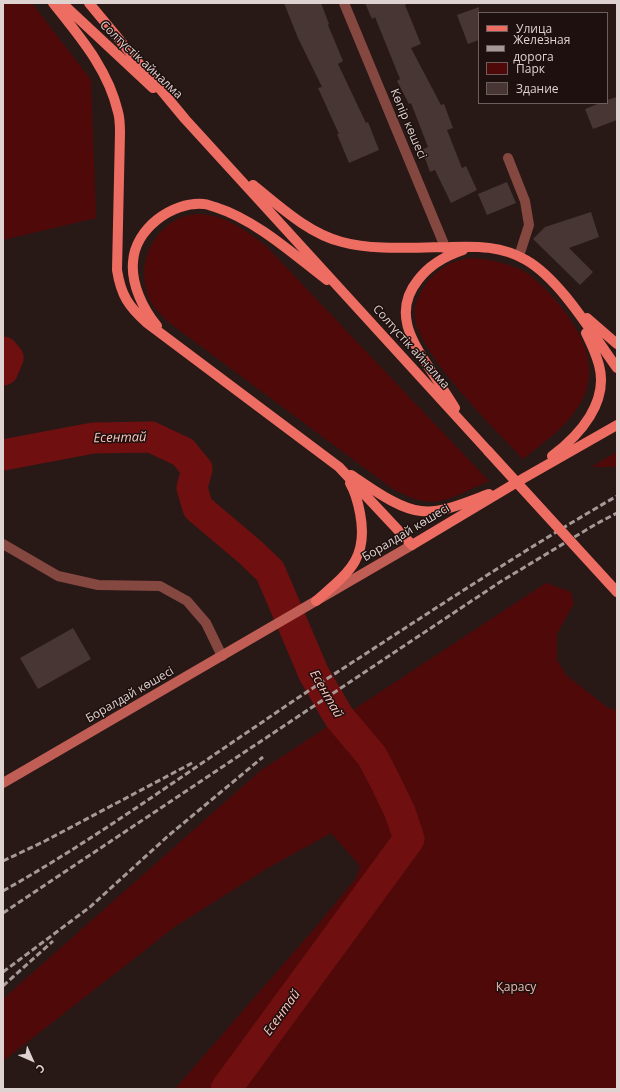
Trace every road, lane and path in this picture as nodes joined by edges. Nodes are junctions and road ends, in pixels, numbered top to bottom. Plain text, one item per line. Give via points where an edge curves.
1 (53, 3) edge
2 (62, 3) edge
3 (89, 3) edge
4 (344, 3) edge
5 (185, 119) junction
6 (508, 158) dead end
7 (228, 165) junction
8 (447, 251) junction
9 (519, 256) junction
10 (346, 294) junction
11 (570, 303) junction
12 (168, 338) junction
13 (617, 344) edge
14 (617, 368) edge
15 (617, 425) edge
16 (473, 435) junction
17 (339, 467) junction
18 (524, 478) junction
19 (509, 487) junction
20 (3, 544) edge
21 (412, 545) junction
22 (617, 592) edge
23 (316, 601) junction
24 (222, 656) junction
25 (3, 783) edge

1 - 12 main road via 105,74 119,113 116,270 119,285 124,297 138,314
2 - 5 main road, Солтүстік айналма
3 - 5 main road, Солтүстік айналма
4 - 8 street, Көпір көшесі
5 - 7 main road, Солтүстік айналма
6 - 9 street via 525,201 528,225
7 - 8 main road via 282,209 316,232 340,242 359,246
7 - 10 main road, Солтүстік айналма
8 - 9 main road via 481,246
8 - 16 main road via 413,286 406,307 406,318 419,353
9 - 11 main road via 546,275
10 - 12 main road via 257,227 237,215 204,204 179,206 149,227 137,244 133,261 140,298
10 - 16 main road, Солтүстік айналма
11 - 13 main road
11 - 14 main road
11 - 18 main road via 600,366 601,386 598,402 577,434
12 - 17 main road
15 - 18 main road
16 - 22 main road, Солтүстік айналма, bridge
17 - 19 main road via 397,504 420,512 453,507
17 - 21 main road
17 - 23 main road via 353,487 357,500 362,522 361,545 356,561 342,579
18 - 19 main road
19 - 21 main road, Боралдай көшесі
20 - 24 street via 58,576 98,585 160,586 187,601 206,623
21 - 23 main road, Боралдай көшесі
23 - 24 main road, Боралдай көшесі
24 - 25 main road, Боралдай көшесі

